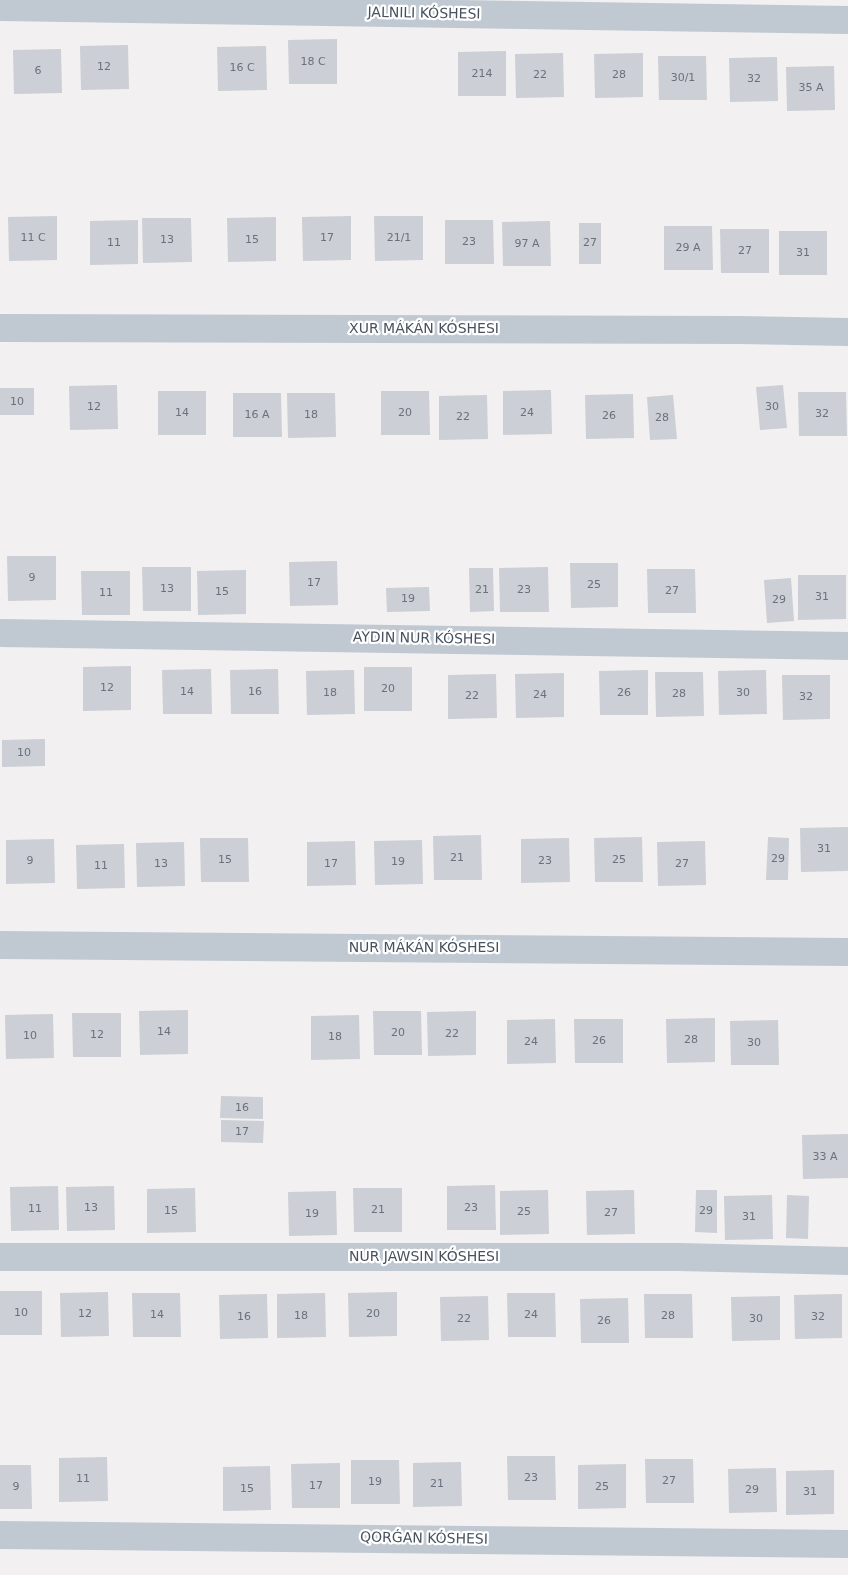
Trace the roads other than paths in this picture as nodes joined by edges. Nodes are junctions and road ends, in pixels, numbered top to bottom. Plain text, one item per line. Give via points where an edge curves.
1 (0, 7) edge
2 (848, 20) edge
3 (0, 328) edge
4 (848, 332) edge
5 (0, 633) edge
6 (848, 646) edge
7 (0, 945) edge
8 (848, 952) edge
9 (0, 1257) edge
10 (848, 1261) edge
11 (0, 1535) edge
12 (848, 1544) edge

1 - 2 street
3 - 4 street, XUR MÁKÁN KÓSHESI
5 - 6 street
7 - 8 street, NUR MÁKÁN KÓSHESI
9 - 10 street via 668,1257
11 - 12 street, QORǴAN KÓSHESI

